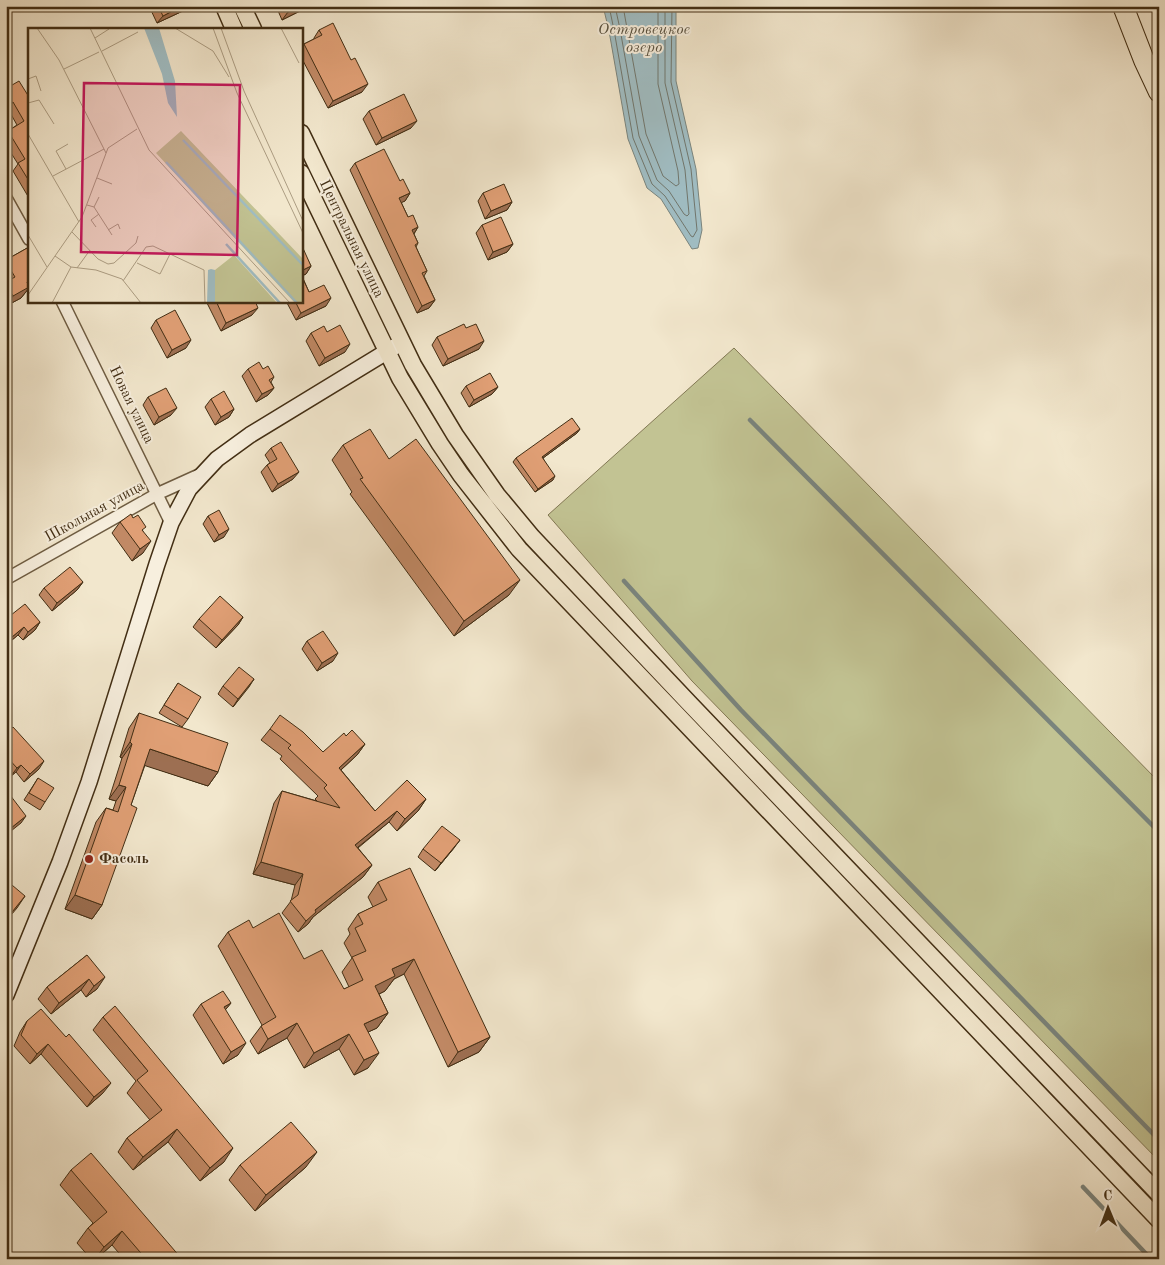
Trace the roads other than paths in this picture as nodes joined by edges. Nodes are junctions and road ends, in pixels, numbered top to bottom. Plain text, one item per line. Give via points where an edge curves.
1 (224, 6) edge
2 (242, 6) edge
3 (1124, 8) edge
4 (234, 28) edge
5 (253, 28) edge
6 (1159, 92) edge
7 (302, 135) edge
8 (302, 175) edge
9 (6, 198) edge
10 (28, 237) edge
11 (62, 302) edge
12 (394, 347) junction
13 (201, 474) junction
14 (157, 494) junction
15 (171, 523) junction
16 (6, 579) edge
17 (6, 995) edge
18 (1159, 1194) edge
19 (1159, 1220) edge

1 - 4 main road
2 - 5 main road
3 - 6 highway
7 - 12 main road, Центральная улица
8 - 12 main road, Центральная улица
9 - 10 street
11 - 14 street, Новая улица
12 - 13 street via 250,435
12 - 18 main road via 422,381 497,495 532,537
12 - 19 main road via 400,378 440,444 519,549
13 - 14 street, Школьная улица
13 - 15 street
14 - 15 street, Новая улица
14 - 16 street, Школьная улица
15 - 17 street via 90,782

